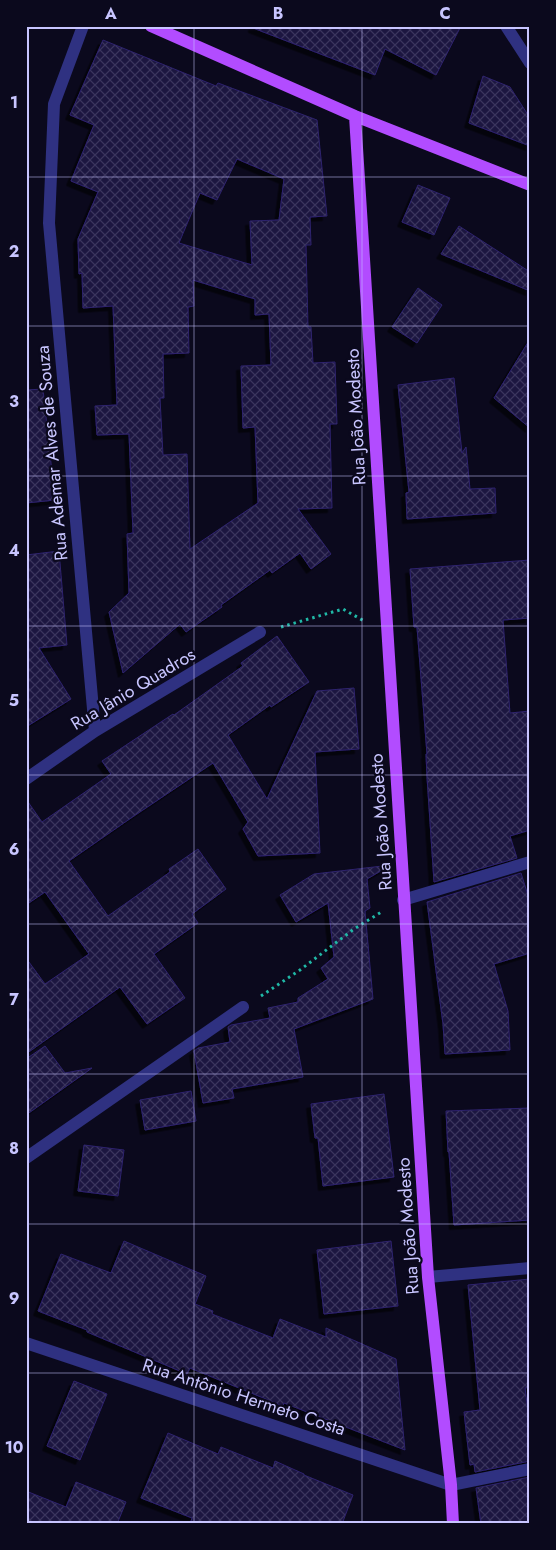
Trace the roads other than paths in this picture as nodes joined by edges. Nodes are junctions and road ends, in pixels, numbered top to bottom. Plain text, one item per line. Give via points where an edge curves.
1 (83, 26) edge
2 (151, 26) edge
3 (506, 26) edge
4 (530, 63) edge
5 (355, 116) junction
6 (530, 186) edge
7 (260, 632) road end
8 (95, 731) junction
9 (26, 779) edge
10 (530, 862) edge
11 (403, 900) junction
12 (243, 1007) road end
13 (26, 1158) edge
14 (530, 1268) edge
15 (428, 1277) junction
16 (26, 1343) edge
17 (530, 1469) edge
18 (451, 1485) junction
19 (452, 1524) edge

1 - 8 street, Rua Ademar Alves de Souza via 54,104 49,223
2 - 5 main road
3 - 4 street
5 - 6 main road
5 - 11 main road, Rua João Modesto
7 - 8 street, Rua Jânio Quadros
8 - 9 street, Rua Jânio Quadros
10 - 11 street
11 - 15 main road, Rua João Modesto
12 - 13 street
14 - 15 street
15 - 18 main road, Rua João Modesto
16 - 18 street, Rua Antônio Hermeto Costa
17 - 18 street
18 - 19 main road, Rua João Modesto

